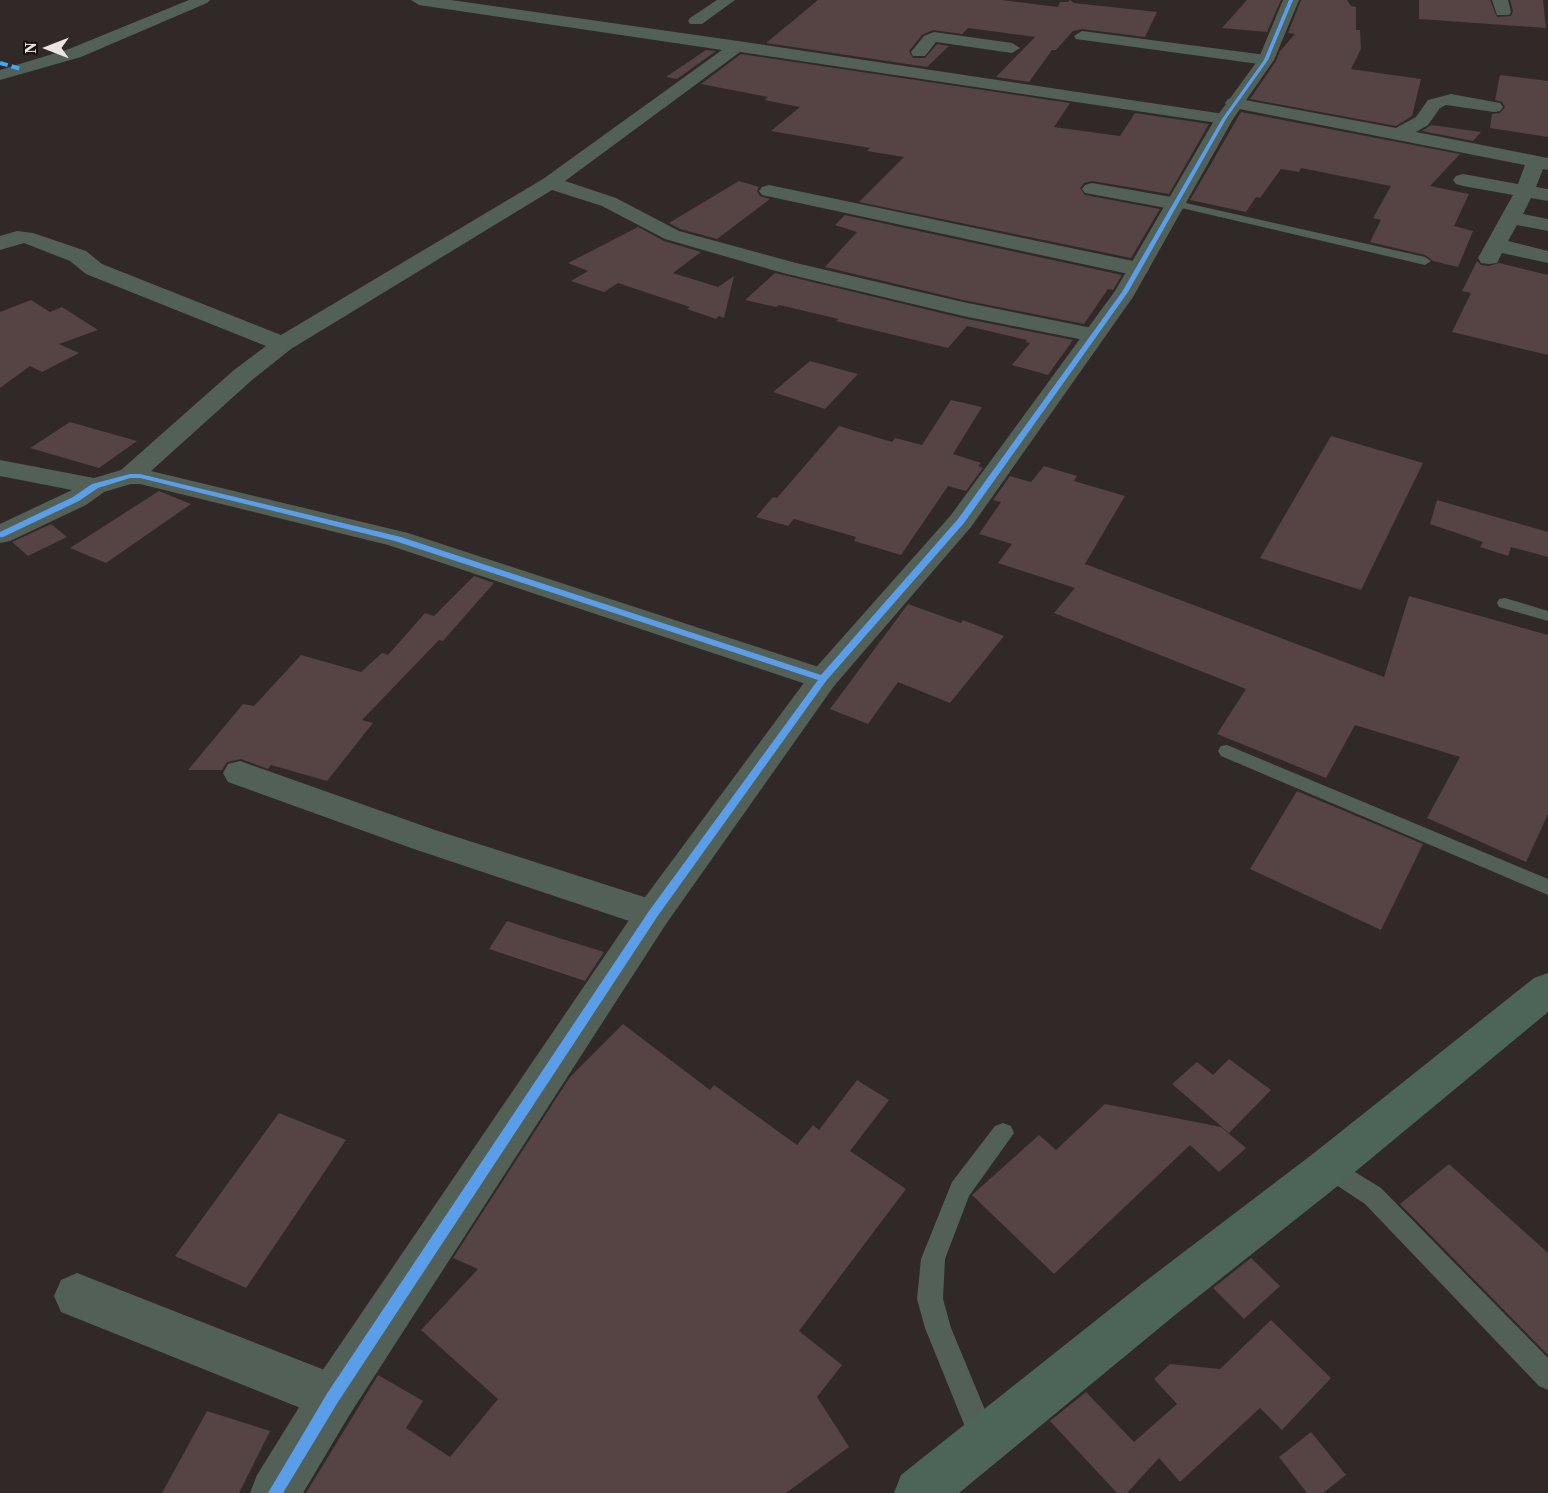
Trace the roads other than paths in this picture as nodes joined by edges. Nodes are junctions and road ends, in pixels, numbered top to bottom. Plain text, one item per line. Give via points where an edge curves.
1 (202, 0) edge
2 (419, 0) edge
3 (727, 0) edge
4 (1291, 0) edge
5 (446, 2) edge
6 (696, 21) junction
7 (719, 25) dead end
8 (1082, 36) dead end
9 (675, 38) junction
10 (738, 46) junction
11 (899, 50) dead end
12 (919, 52) junction
13 (938, 55) dead end
14 (1266, 60) junction
15 (0, 63) edge
16 (21, 69) junction
17 (995, 73) junction
18 (0, 75) edge
19 (1494, 106) dead end
20 (1229, 111) junction
21 (1399, 134) junction
22 (1542, 163) edge
23 (1463, 180) dead end
24 (550, 183) junction
25 (1094, 187) dead end
26 (769, 191) dead end
27 (1525, 191) junction
28 (1548, 195) edge
29 (1177, 204) junction
30 (1510, 218) junction
31 (1548, 225) edge
32 (0, 244) edge
33 (1548, 257) edge
34 (1425, 261) dead end
35 (1138, 269) junction
36 (1094, 335) junction
37 (283, 344) junction
38 (0, 468) edge
39 (130, 477) junction
40 (95, 486) junction
41 (0, 535) edge
42 (1505, 603) dead end
43 (1548, 616) edge
44 (823, 680) junction
45 (1227, 751) dead end
46 (240, 773) dead end
47 (1548, 887) edge
48 (653, 914) junction
49 (1548, 989) edge
50 (1003, 1133) dead end
51 (1329, 1167) junction
52 (77, 1296) dead end
53 (1548, 1377) edge
54 (333, 1397) junction
55 (985, 1441) junction
56 (275, 1493) edge
57 (919, 1493) edge

1 - 16 street via 75,53
2 - 5 street
3 - 6 street
4 - 14 street
5 - 9 street
6 - 7 street
6 - 9 street
8 - 14 street
9 - 10 street
10 - 17 street
10 - 24 street
11 - 12 street
12 - 13 street
12 - 17 street via 934,37 1017,41
14 - 20 street
15 - 16 street
16 - 18 street
17 - 20 street
19 - 21 street via 1442,100 1434,104 1422,121
20 - 21 street
20 - 29 street
21 - 22 street
22 - 27 street
23 - 27 street
24 - 36 street via 609,201 672,235 963,309
24 - 37 street
25 - 29 street
26 - 35 street
27 - 28 street
27 - 30 street
29 - 34 lane
29 - 35 street
30 - 31 street
30 - 33 street via 1493,251
32 - 37 street via 26,237 78,256 94,269
35 - 36 street
36 - 44 street via 962,521
37 - 39 street
38 - 40 street
39 - 40 street
39 - 44 street via 140,476 398,539
40 - 41 street
42 - 43 lane
44 - 48 street
45 - 47 lane
46 - 48 street via 423,839
48 - 54 street
49 - 51 main road
50 - 55 lane via 960,1190 933,1259 930,1299 938,1328
51 - 53 lane via 1373,1196
51 - 55 main road
52 - 54 street
54 - 56 street
55 - 57 main road

